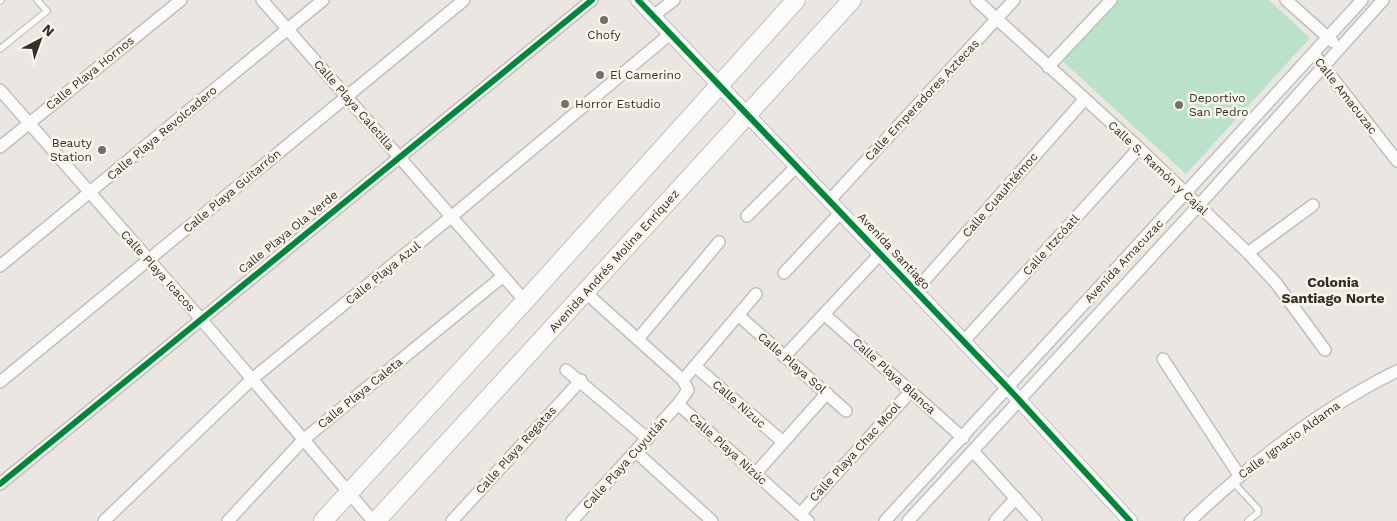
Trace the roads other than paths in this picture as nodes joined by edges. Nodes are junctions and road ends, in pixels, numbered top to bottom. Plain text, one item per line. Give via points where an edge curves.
1 (37, 0) edge
2 (181, 0) edge
3 (262, 0) edge
4 (323, 0) edge
5 (464, 0) edge
6 (592, 0) edge
7 (638, 0) edge
8 (674, 0) edge
9 (796, 0) edge
10 (852, 0) edge
11 (976, 0) edge
12 (1014, 0) edge
13 (1111, 0) edge
14 (1286, 0) edge
15 (1362, 0) edge
16 (1383, 0) edge
17 (653, 16) junction
18 (997, 19) junction
19 (288, 29) junction
20 (670, 34) junction
21 (1328, 38) junction
22 (1340, 48) junction
23 (0, 49) edge
24 (1314, 54) junction
25 (1324, 67) junction
26 (1048, 68) junction
27 (719, 84) junction
28 (0, 90) edge
29 (347, 96) junction
30 (1084, 100) junction
31 (748, 114) junction
32 (29, 123) junction
33 (0, 146) edge
34 (1139, 148) junction
35 (398, 157) junction
36 (1397, 161) edge
37 (797, 166) junction
38 (89, 193) junction
39 (1186, 193) junction
40 (830, 200) junction
41 (1199, 205) junction
42 (1313, 205) dead end
43 (841, 212) junction
44 (747, 216) dead end
45 (451, 217) junction
46 (719, 242) dead end
47 (1248, 253) junction
48 (880, 254) junction
49 (149, 260) junction
50 (0, 266) edge
51 (784, 273) dead end
52 (502, 277) junction
53 (916, 291) junction
54 (585, 292) junction
55 (756, 294) dead end
56 (525, 301) junction
57 (824, 314) junction
58 (738, 315) junction
59 (200, 318) junction
60 (638, 339) junction
61 (963, 342) junction
62 (1325, 350) dead end
63 (784, 357) junction
64 (1163, 359) dead end
65 (696, 366) junction
66 (566, 370) dead end
67 (1397, 371) edge
68 (252, 379) junction
69 (581, 380) junction
70 (683, 380) junction
71 (0, 382) edge
72 (1008, 388) junction
73 (911, 391) junction
74 (827, 393) junction
75 (1019, 400) junction
76 (678, 404) junction
77 (846, 411) dead end
78 (963, 438) junction
79 (648, 439) junction
80 (303, 440) junction
81 (783, 442) junction
82 (973, 450) junction
83 (636, 452) junction
84 (755, 474) junction
85 (1235, 478) junction
86 (0, 484) edge
87 (348, 493) junction
88 (1016, 498) junction
89 (804, 518) edge
90 (104, 521) edge
91 (228, 521) edge
92 (323, 521) edge
93 (374, 521) edge
94 (452, 521) edge
95 (572, 521) edge
96 (712, 521) edge
97 (885, 521) edge
98 (908, 521) edge
99 (995, 521) edge
100 (1036, 521) edge
101 (1130, 521) edge
102 (1190, 521) edge
103 (1248, 521) edge

1 - 23 lane via 47,11
2 - 32 street, Calle Playa Hornos
3 - 19 street, Calle Playa Caletilla
4 - 19 street, Calle Playa Revolcadero
5 - 29 street, Calle Playa Guitarrón
6 - 35 street, Calle Playa Ola Verde
7 - 17 street, Avenida Santiago
8 - 17 street
9 - 27 main road
10 - 31 main road, Avenida Andrés Molina Enríquez
11 - 18 street, Calle S. Ramón y Cajal
12 - 18 street, Calle Emperadores Aztecas
13 - 26 street
14 - 21 street
15 - 21 street, Avenida Amacuzac
16 - 22 street, Avenida Amacuzac
17 - 20 street, Avenida Santiago
18 - 26 street, Calle S. Ramón y Cajal
18 - 40 street, Calle Emperadores Aztecas
19 - 29 street, Calle Playa Caletilla
19 - 38 street, Calle Playa Revolcadero
20 - 27 street, Avenida Santiago
20 - 45 street, Calle Playa Azul
21 - 22 street
21 - 24 street, Avenida Amacuzac
22 - 25 street, Avenida Amacuzac
24 - 25 street, Calle Amacuzac
24 - 39 street, Avenida Amacuzac
25 - 36 street, Calle Amacuzac
25 - 41 street, Avenida Amacuzac
26 - 30 street, Calle S. Ramón y Cajal
27 - 31 street, Avenida Santiago
27 - 56 main road
28 - 32 street, Calle Playa Icacos
29 - 35 street, Calle Playa Caletilla
29 - 49 street, Calle Playa Guitarrón
30 - 34 street, Calle S. Ramón y Cajal
30 - 53 street, Calle Cuauhtémoc
31 - 37 street, Avenida Santiago
31 - 54 main road, Avenida Andrés Molina Enríquez
32 - 33 street, Calle Playa Hornos
32 - 38 street, Calle Playa Icacos
34 - 39 street, Calle S. Ramón y Cajal
34 - 61 street, Calle Itzcóatl
35 - 45 street, Calle Playa Caletilla
35 - 59 street, Calle Playa Ola Verde
37 - 40 street, Avenida Santiago
37 - 44 street
38 - 49 street, Calle Playa Icacos
38 - 50 street, Calle Playa Revolcadero
39 - 41 street, Calle S. Ramón y Cajal
39 - 72 street, Avenida Amacuzac
40 - 43 street, Avenida Santiago
41 - 47 street, Calle S. Ramón y Cajal
41 - 75 street, Avenida Amacuzac
42 - 47 street
43 - 48 street, Avenida Santiago
43 - 51 street
45 - 52 street, Calle Playa Caletilla
45 - 68 street, Calle Playa Azul
46 - 60 street
47 - 62 street, Calle S. Ramón y Cajal via 1276,284
48 - 53 street, Avenida Santiago
48 - 57 street
49 - 59 street, Calle Playa Icacos
49 - 71 street, Calle Playa Guitarrón
52 - 56 street, Calle Playa Caletilla
52 - 80 street, Calle Playa Caleta
53 - 61 street, Avenida Santiago
54 - 60 street
54 - 93 main road, Avenida Andrés Molina Enríquez
55 - 58 street
56 - 87 main road
57 - 63 street
57 - 73 street, Calle Playa Blanca
58 - 63 street, Calle Playa Sol
58 - 65 street
59 - 68 street, Calle Playa Icacos
59 - 86 street, Calle Playa Ola Verde
60 - 70 street
61 - 72 street, Avenida Santiago
63 - 74 street, Calle Playa Sol
64 - 85 street
65 - 70 street
65 - 81 street, Calle Nizuc
66 - 69 street
67 - 85 street, Calle Ignacio Aldama via 1331,407
68 - 80 street, Calle Playa Icacos
68 - 90 street, Calle Playa Azul
69 - 79 street
69 - 94 street, Calle Playa Regatas
70 - 76 street, Calle Playa Nizúc via 688,390
72 - 75 street, Avenida Santiago
72 - 78 street, Avenida Amacuzac
73 - 78 street, Calle Playa Blanca
73 - 89 street, Calle Playa Chac Mool
74 - 77 street, Calle Playa Sol
74 - 81 street
75 - 82 street, Avenida Amacuzac
75 - 101 street, Avenida Santiago
76 - 79 street, Calle Playa Cuyutlán
76 - 84 street, Calle Playa Nizúc
78 - 97 street, Avenida Amacuzac
79 - 83 street, Calle Playa Cuyutlán
80 - 87 street, Calle Playa Icacos
80 - 91 street, Calle Playa Caleta
81 - 84 street
82 - 88 street
82 - 98 street, Avenida Amacuzac
83 - 95 street, Calle Playa Cuyutlán
83 - 96 street
84 - 89 street, Calle Playa Nizúc
85 - 102 street, Calle Ignacio Aldama
85 - 103 lane via 1258,509 1258,513
87 - 92 main road
87 - 93 street, Calle Playa Icacos
88 - 99 street
88 - 100 street

